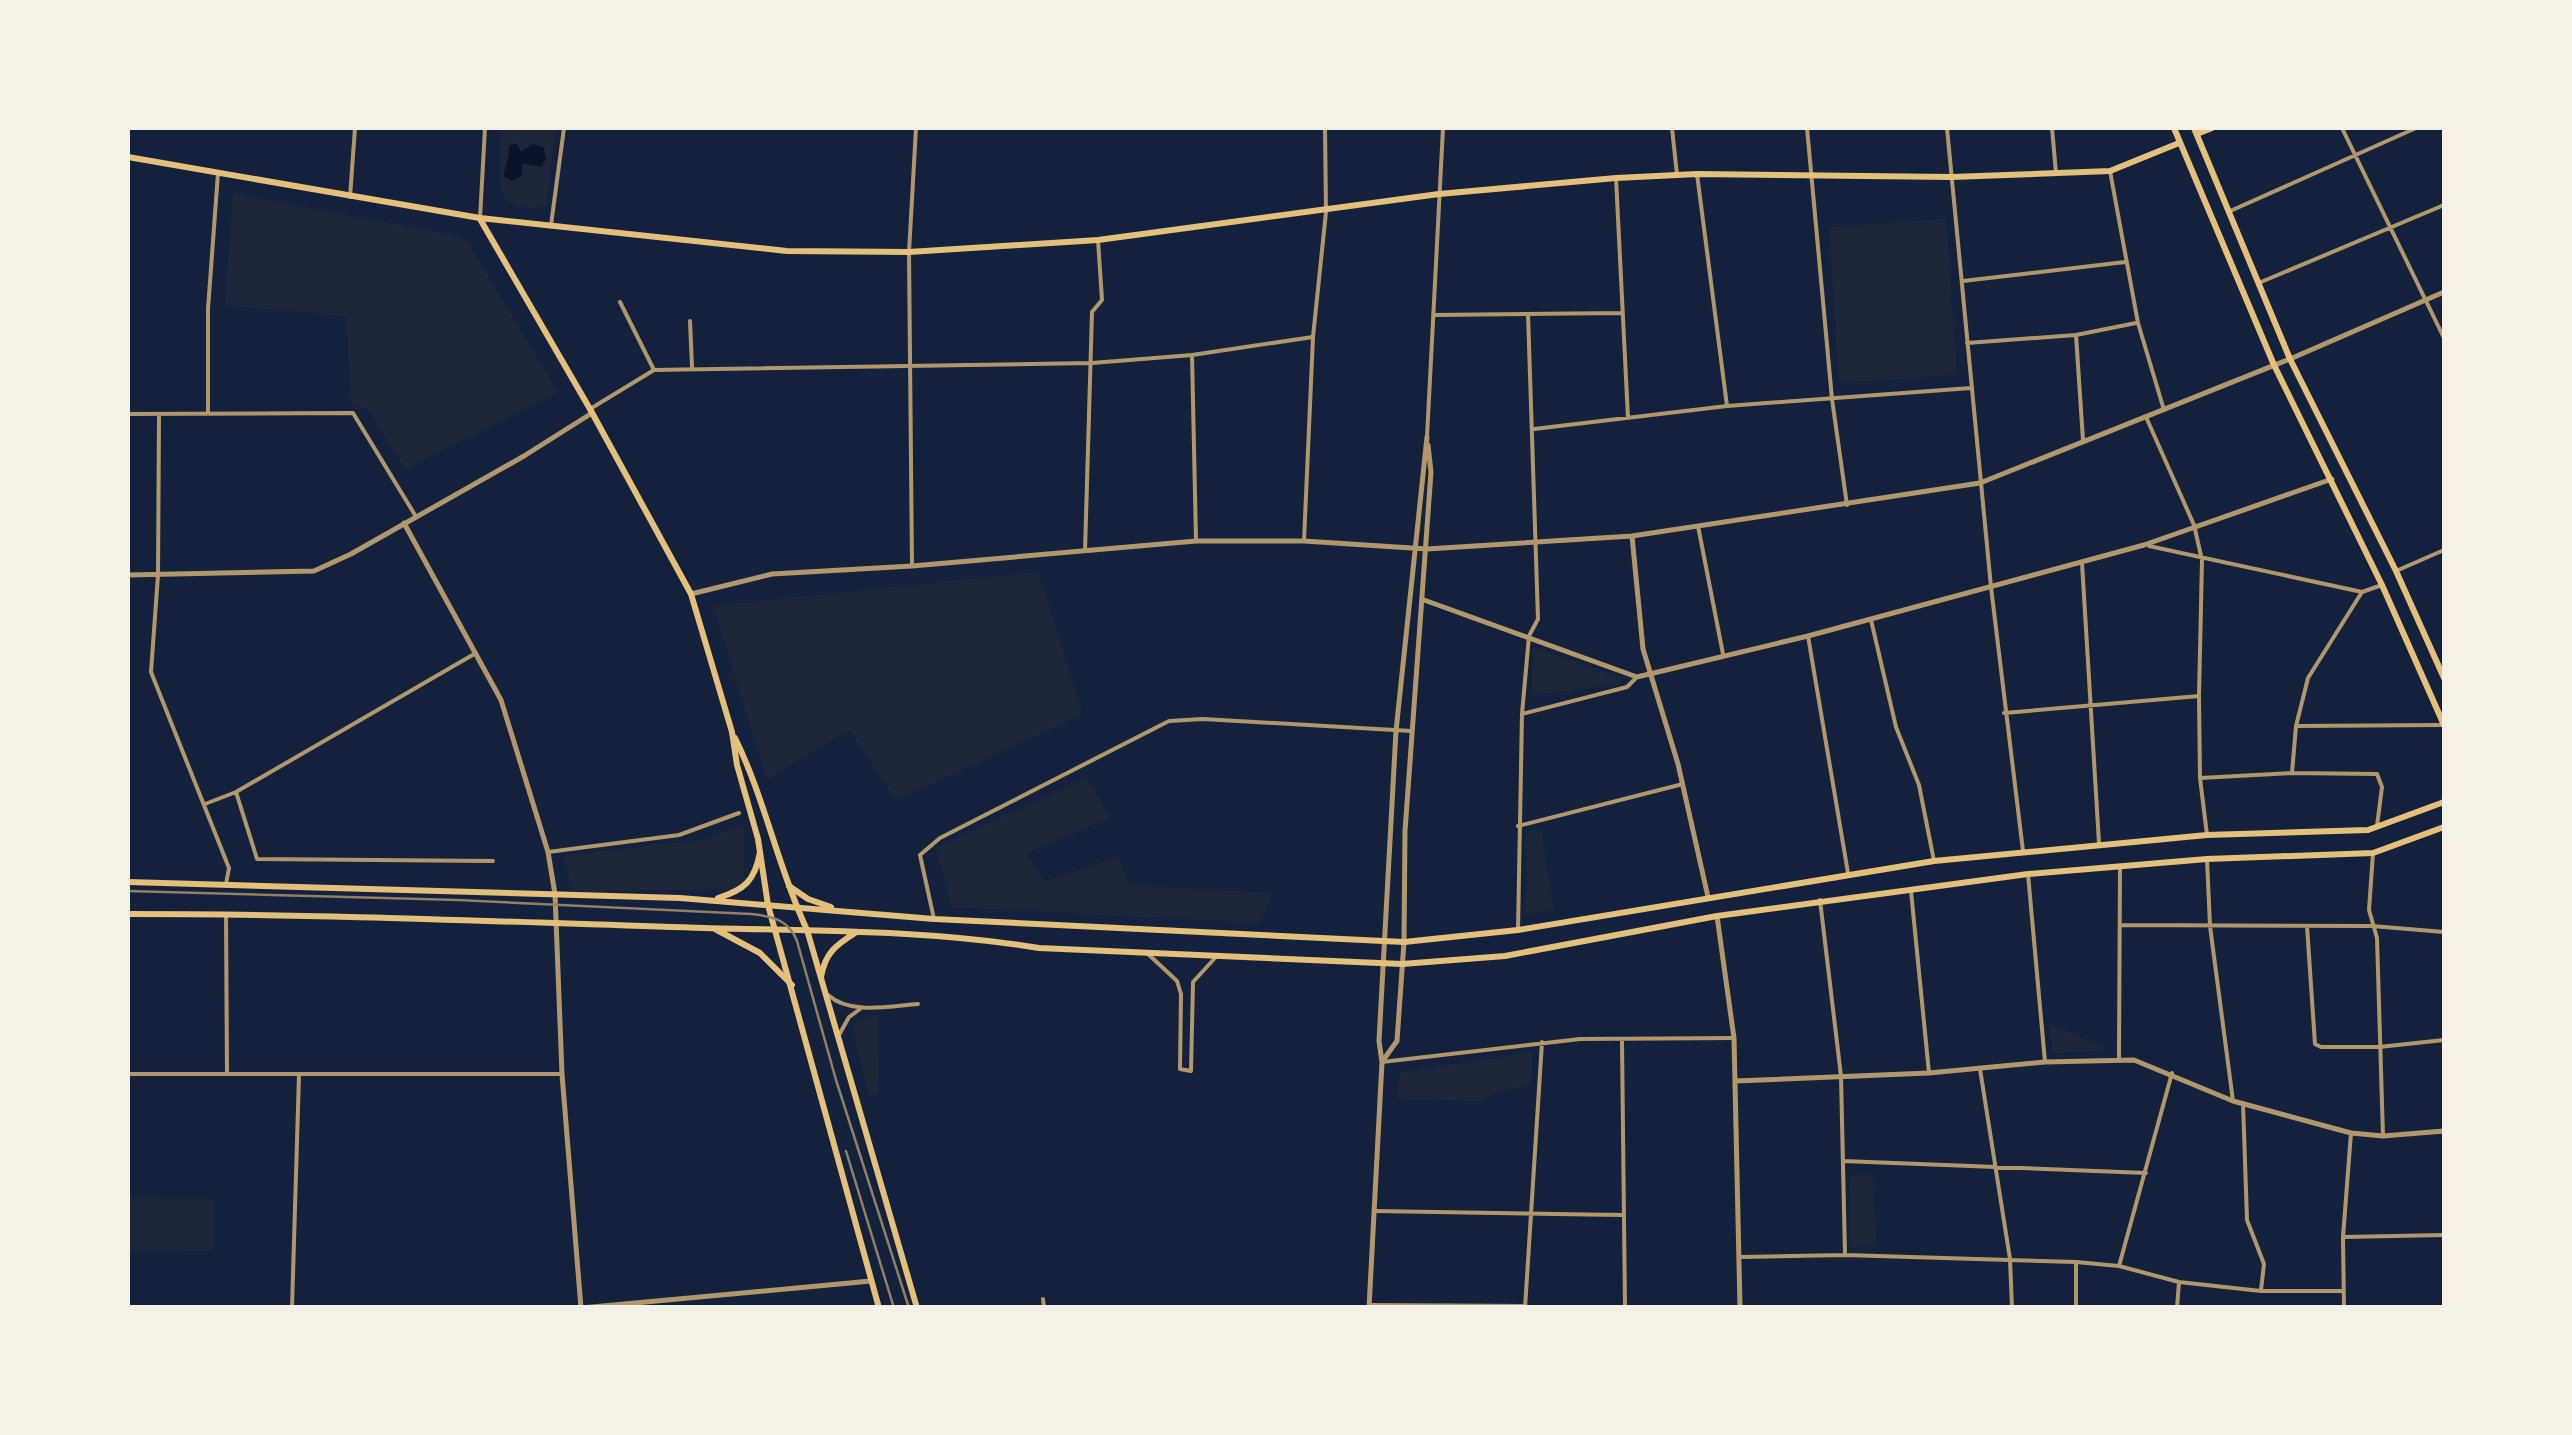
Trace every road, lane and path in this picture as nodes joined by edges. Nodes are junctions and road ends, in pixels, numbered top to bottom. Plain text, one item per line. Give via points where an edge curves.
1 (355, 128) edge
2 (485, 128) edge
3 (564, 128) edge
4 (916, 128) edge
5 (1326, 128) edge
6 (1443, 128) edge
7 (1672, 128) edge
8 (1807, 128) edge
9 (1947, 128) edge
10 (2052, 128) edge
11 (2174, 128) edge
12 (2212, 128) edge
13 (2342, 128) edge
14 (2416, 128) edge
15 (2196, 131) edge
16 (2179, 142) junction
17 (2354, 153) junction
18 (128, 157) edge
19 (2110, 171) junction
20 (218, 174) junction
21 (1698, 174) junction
22 (1811, 174) junction
23 (1677, 175) junction
24 (2056, 175) junction
25 (1952, 177) junction
26 (1616, 178) junction
27 (1439, 194) junction
28 (350, 197) junction
29 (2444, 204) edge
30 (1326, 212) junction
31 (2228, 212) junction
32 (480, 218) junction
33 (551, 225) junction
34 (2390, 228) junction
35 (1098, 240) junction
36 (909, 252) junction
37 (2125, 262) junction
38 (1963, 281) junction
39 (2256, 284) junction
40 (2444, 292) edge
41 (2426, 299) junction
42 (620, 302) dead end
43 (1622, 313) junction
44 (1528, 314) junction
45 (1433, 315) junction
46 (690, 321) dead end
47 (2138, 323) junction
48 (2076, 335) junction
49 (1312, 337) junction
50 (2444, 338) edge
51 (1968, 343) junction
52 (1192, 354) junction
53 (2290, 359) junction
54 (1092, 364) junction
55 (2274, 365) junction
56 (912, 366) junction
57 (692, 367) junction
58 (654, 370) junction
59 (1971, 388) junction
60 (1832, 398) junction
61 (1727, 406) junction
62 (2164, 410) junction
63 (591, 411) junction
64 (128, 414) edge
65 (160, 414) junction
66 (208, 414) junction
67 (2146, 416) junction
68 (1628, 419) junction
69 (1534, 429) junction
70 (1427, 437) junction
71 (2084, 442) junction
72 (2332, 479) junction
73 (1980, 483) junction
74 (1847, 505) junction
75 (416, 516) junction
76 (404, 524) junction
77 (2194, 525) junction
78 (1698, 526) junction
79 (1632, 536) junction
80 (1196, 541) junction
81 (1304, 541) junction
82 (1535, 542) junction
83 (2144, 545) junction
84 (1414, 548) junction
85 (1427, 549) junction
86 (2444, 550) edge
87 (1085, 551) junction
88 (2202, 560) junction
89 (2082, 561) junction
90 (912, 566) junction
91 (2396, 571) junction
92 (128, 575) edge
93 (158, 575) junction
94 (2382, 585) junction
95 (1990, 587) junction
96 (2362, 592) junction
97 (691, 594) junction
98 (1424, 600) junction
99 (1871, 620) junction
100 (1529, 636) junction
101 (1808, 636) junction
102 (476, 653) junction
103 (1724, 658) junction
104 (1649, 676) junction
105 (1637, 677) junction
106 (2444, 678) edge
107 (2198, 696) junction
108 (2091, 707) junction
109 (2004, 713) junction
110 (1522, 714) junction
111 (2444, 725) edge
112 (2296, 726) junction
113 (1396, 731) junction
114 (1411, 731) junction
115 (732, 732) junction
116 (2292, 773) junction
117 (2200, 778) junction
118 (1683, 784) junction
119 (236, 792) junction
120 (2444, 802) edge
121 (205, 804) junction
122 (738, 813) dead end
123 (1518, 826) junction
124 (2377, 827) junction
125 (2444, 828) edge
126 (2206, 835) junction
127 (2099, 843) junction
128 (548, 852) junction
129 (760, 852) junction
130 (2023, 852) junction
131 (2372, 854) junction
132 (2207, 858) junction
133 (493, 861) dead end
134 (1934, 861) junction
135 (2120, 866) junction
136 (1848, 874) junction
137 (2028, 874) junction
138 (128, 882) edge
139 (225, 886) junction
140 (788, 886) junction
141 (1910, 891) junction
142 (555, 894) junction
143 (1708, 897) junction
144 (712, 900) junction
145 (1820, 900) junction
146 (768, 905) junction
147 (797, 907) junction
148 (846, 911) junction
149 (128, 914) edge
150 (226, 914) junction
151 (1717, 916) junction
152 (934, 919) junction
153 (556, 921) junction
154 (2120, 925) junction
155 (2210, 926) junction
156 (2307, 926) junction
157 (2372, 926) junction
158 (714, 928) junction
159 (776, 930) junction
160 (807, 930) junction
161 (1518, 930) junction
162 (857, 931) junction
163 (2444, 932) edge
164 (1384, 942) junction
165 (1404, 942) junction
166 (1147, 953) junction
167 (1215, 958) junction
168 (1384, 962) junction
169 (1402, 964) junction
170 (822, 977) junction
171 (792, 985) junction
172 (828, 995) junction
173 (918, 1004) dead end
174 (864, 1007) junction
175 (839, 1035) junction
176 (1734, 1038) junction
177 (2444, 1040) edge
178 (1622, 1041) junction
179 (1542, 1042) junction
180 (2380, 1047) junction
181 (2120, 1060) junction
182 (1382, 1062) junction
183 (2045, 1062) junction
184 (1980, 1068) junction
185 (1929, 1073) junction
186 (2172, 1073) junction
187 (128, 1074) edge
188 (226, 1074) junction
189 (562, 1074) junction
190 (299, 1075) junction
191 (1841, 1076) junction
192 (1735, 1081) junction
193 (2233, 1101) junction
194 (2243, 1104) junction
195 (2351, 1132) junction
196 (2444, 1132) edge
197 (2384, 1136) junction
198 (1843, 1161) junction
199 (1998, 1169) junction
200 (2146, 1172) junction
201 (1375, 1211) junction
202 (1533, 1215) junction
203 (1624, 1215) junction
204 (2444, 1235) edge
205 (2343, 1237) junction
206 (1845, 1255) junction
207 (1740, 1256) junction
208 (2010, 1258) junction
209 (2076, 1262) junction
210 (2119, 1266) junction
211 (871, 1281) junction
212 (2179, 1282) junction
213 (2261, 1291) junction
214 (2341, 1291) junction
215 (1042, 1299) dead end
216 (1369, 1306) edge
217 (1525, 1307) edge
218 (292, 1308) edge
219 (581, 1308) edge
220 (879, 1308) edge
221 (917, 1308) edge
222 (1044, 1308) edge
223 (1624, 1308) edge
224 (1740, 1308) edge
225 (2012, 1308) edge
226 (2076, 1308) edge
227 (2177, 1308) edge
228 (2344, 1308) edge

1 - 28 street
2 - 32 street
3 - 33 street
4 - 36 street
5 - 30 street
6 - 27 street
7 - 23 street
8 - 22 street
9 - 25 street
10 - 24 street
11 - 16 main road
12 - 15 main road
13 - 17 street
14 - 17 street
15 - 31 main road
16 - 19 main road
16 - 55 main road
17 - 31 street
17 - 34 street
18 - 20 main road
19 - 24 main road
19 - 37 street
20 - 28 main road
20 - 66 street
21 - 22 main road
21 - 23 main road
21 - 61 street
22 - 25 main road
22 - 60 street
23 - 26 main road
24 - 25 main road
25 - 38 street
26 - 27 main road
26 - 43 street
27 - 30 main road
27 - 45 street
28 - 32 main road
29 - 34 street
30 - 35 main road
30 - 49 street
31 - 39 main road
32 - 33 main road
32 - 63 main road
33 - 36 main road via 788,251
34 - 39 street
34 - 41 street
35 - 36 main road
35 - 54 street via 1102,300 1092,312
36 - 56 street
37 - 38 street
37 - 47 street
38 - 51 street
39 - 53 main road
40 - 41 street
41 - 50 street
41 - 53 street
42 - 58 street
43 - 44 street
43 - 68 street
44 - 45 street
44 - 69 street
45 - 70 street
46 - 57 street
47 - 48 street
47 - 62 street
48 - 51 street
48 - 71 street
49 - 52 street
49 - 81 street
51 - 59 street
52 - 54 street
52 - 80 street
53 - 55 street
53 - 91 main road
54 - 56 street
54 - 87 street
55 - 62 street
55 - 72 main road
56 - 57 street
56 - 90 street
57 - 58 street
58 - 63 street
59 - 60 street
59 - 73 street
60 - 61 street
60 - 74 street
61 - 68 street
62 - 67 street
63 - 75 street
63 - 97 main road
64 - 65 street
65 - 66 street
65 - 93 street
66 - 75 street via 353,412
67 - 71 street
67 - 77 street
68 - 69 street
69 - 82 street
70 - 84 street
70 - 85 street
71 - 73 street
72 - 77 street
72 - 94 main road
73 - 74 street
73 - 95 street
74 - 78 street
75 - 76 street
76 - 93 street via 314,571
76 - 102 street
77 - 83 street
77 - 88 street
78 - 79 street
78 - 103 street
79 - 82 street
79 - 104 street
80 - 81 street
80 - 87 street
81 - 84 street
82 - 85 street
82 - 100 street via 1538,618
83 - 88 street
83 - 89 street
84 - 85 street
84 - 113 street
85 - 98 street
86 - 91 street
87 - 90 street
88 - 96 street
88 - 107 street
89 - 95 street
89 - 108 street
90 - 97 street via 772,574
91 - 106 main road
92 - 93 street
93 - 121 street via 151,672
94 - 96 street
94 - 111 main road
95 - 99 street
95 - 109 street
96 - 112 street via 2308,678
97 - 115 main road
98 - 100 street
98 - 114 street
99 - 101 street
99 - 134 street
100 - 105 street
100 - 110 street
101 - 103 street
101 - 136 street
102 - 119 street
102 - 128 street via 513,729
103 - 104 street
104 - 105 street
104 - 118 street
105 - 110 street via 1628,687
107 - 108 street
107 - 117 street
108 - 109 street
108 - 127 street
109 - 130 street
110 - 123 street
111 - 112 street
112 - 116 street
113 - 114 street
113 - 152 street via 1170,721 940,838 920,855
113 - 164 street
114 - 165 street
115 - 129 main road
115 - 140 main road
116 - 117 street
116 - 124 street via 2377,774
117 - 126 street
118 - 123 street
118 - 143 street
119 - 121 street
119 - 133 street via 256,858
120 - 124 main road
121 - 139 street via 229,868
122 - 128 street via 679,835
123 - 161 street
124 - 126 main road
125 - 131 main road
126 - 127 main road
127 - 130 main road
128 - 142 street
129 - 144 main road via 752,880
129 - 146 main road
130 - 134 main road
131 - 132 main road
131 - 157 street
132 - 135 main road
132 - 155 street
134 - 136 main road
135 - 137 main road
135 - 154 street
136 - 143 main road
137 - 141 main road
137 - 183 street
138 - 139 main road
139 - 142 main road
140 - 147 main road
140 - 148 main road
141 - 145 main road
141 - 185 street
142 - 144 main road
142 - 153 street
143 - 161 main road
144 - 146 main road
145 - 151 main road
145 - 191 street
146 - 147 main road
146 - 159 main road
147 - 148 main road
147 - 160 main road
148 - 152 main road
149 - 150 main road
150 - 153 main road
150 - 188 street
151 - 169 main road via 1524,954
151 - 176 street
152 - 164 main road
153 - 158 main road
153 - 189 street
154 - 155 street
154 - 181 street
155 - 156 street
155 - 193 street
156 - 157 street
156 - 180 street via 2315,1044
157 - 163 street
157 - 180 street
158 - 159 main road
158 - 171 main road via 760,953
159 - 160 main road
159 - 171 main road
160 - 162 main road
160 - 170 main road
161 - 165 main road
162 - 166 main road
162 - 170 main road via 830,949
164 - 165 main road
164 - 168 street
165 - 169 street
166 - 167 main road
166 - 167 street via 1177,981 1180,1069 1191,1071 1193,982
167 - 168 main road
168 - 169 main road
168 - 182 street
169 - 182 street via 1397,1041
170 - 172 main road
171 - 211 main road
172 - 174 street
172 - 175 main road
173 - 174 street
174 - 175 street
175 - 221 main road
176 - 178 street
176 - 192 street
177 - 180 street
178 - 179 street
178 - 203 street
179 - 182 street
179 - 202 street
180 - 197 street
181 - 183 street
181 - 186 street
182 - 201 street
183 - 184 street
184 - 185 street
184 - 199 street
185 - 191 street
186 - 193 street
186 - 200 street
187 - 188 street
188 - 190 street
189 - 190 street
189 - 219 street
190 - 218 street
191 - 192 street
191 - 198 street
192 - 207 street
193 - 194 street
194 - 195 street
194 - 213 street via 2247,1220 2264,1264
195 - 197 street
195 - 205 street
196 - 197 street
198 - 199 street
198 - 206 street
199 - 200 street
199 - 208 street
200 - 210 street
201 - 202 street
201 - 216 street
202 - 203 street
202 - 217 street
203 - 223 street
204 - 205 street
205 - 214 street
206 - 207 street
206 - 208 street
207 - 224 street
208 - 209 street
208 - 225 street
209 - 210 street
209 - 226 street
210 - 212 street
211 - 219 street
211 - 220 main road
212 - 213 street
212 - 227 street
213 - 214 street
214 - 228 street
215 - 222 street
216 - 217 street

